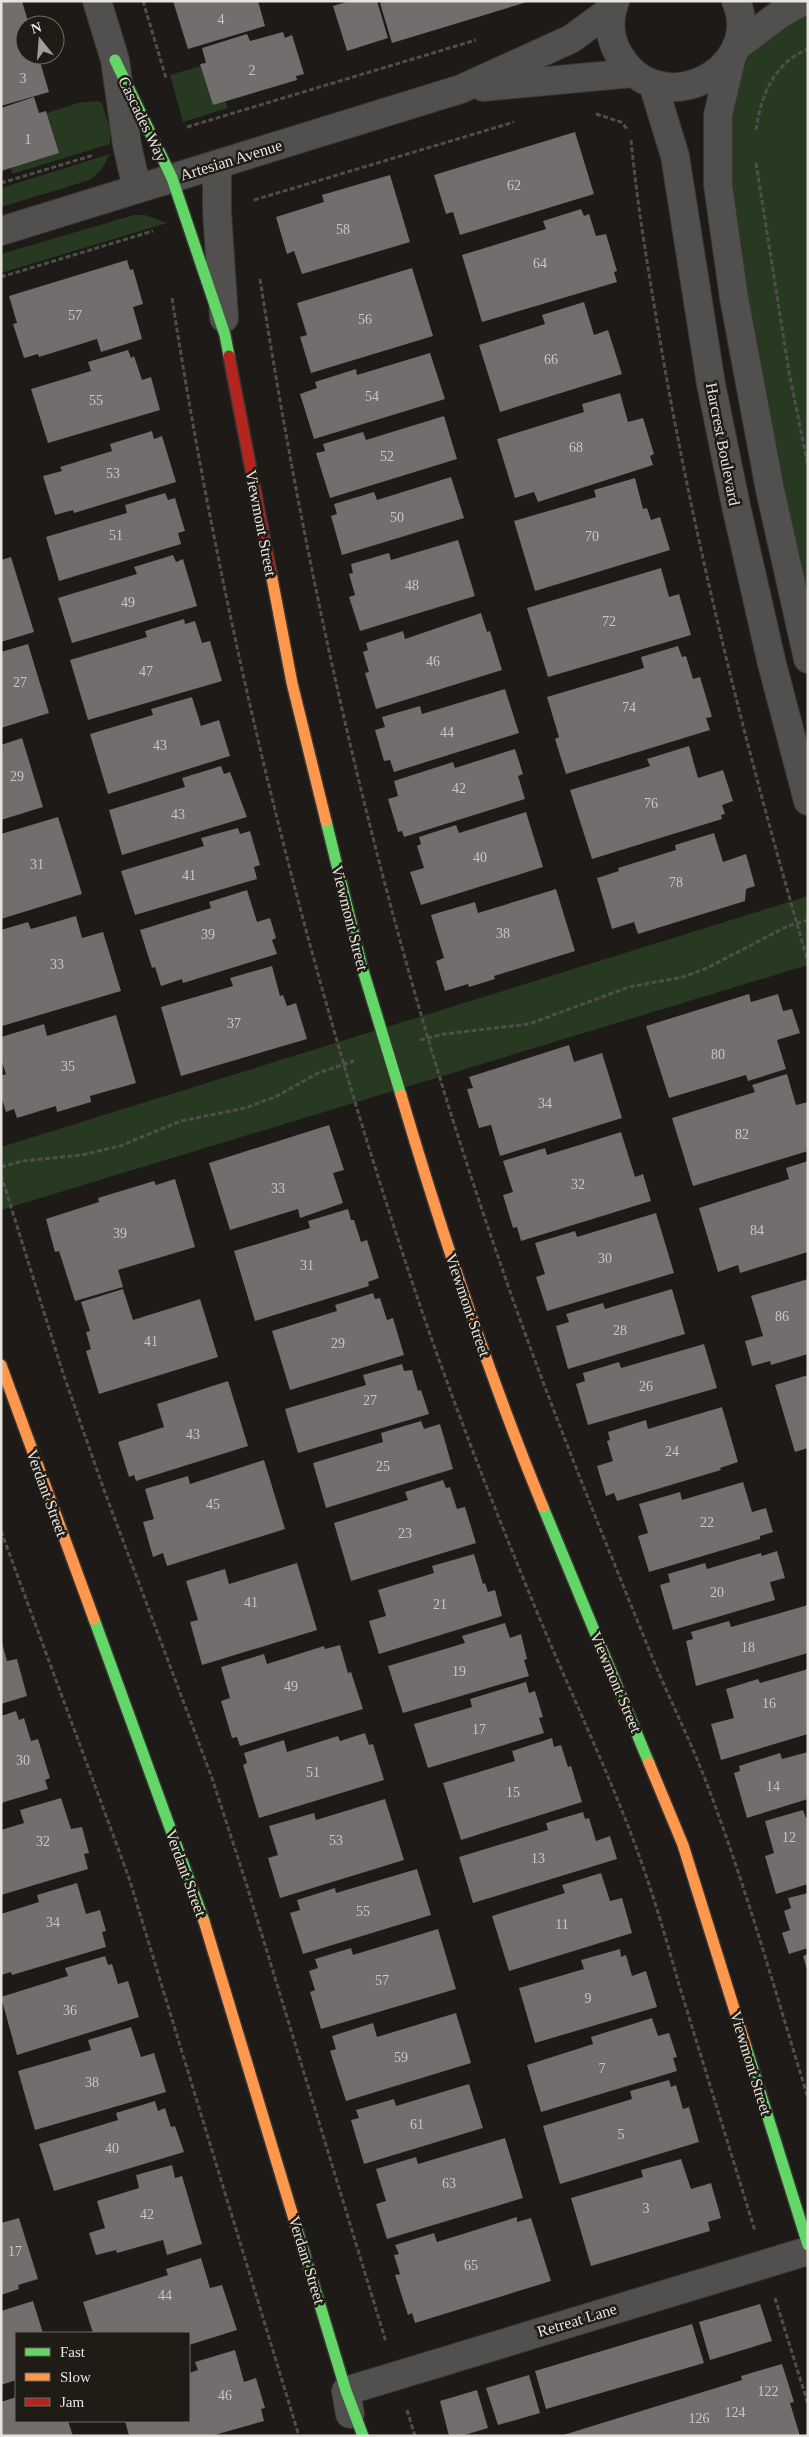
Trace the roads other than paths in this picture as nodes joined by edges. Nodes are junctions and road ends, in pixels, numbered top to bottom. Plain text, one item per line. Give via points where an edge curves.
1 (97, 1) edge
2 (736, 1) edge
3 (803, 1) edge
4 (614, 5) edge
5 (734, 51) junction
6 (115, 60) junction
7 (643, 79) junction
8 (462, 89) junction
9 (217, 165) junction
10 (172, 178) junction
11 (137, 189) junction
12 (1, 231) edge
13 (225, 335) junction
14 (808, 659) edge
15 (808, 802) edge
16 (1, 1365) edge
17 (5, 1393) edge
18 (808, 2246) edge
19 (808, 2251) edge
20 (346, 2390) junction
21 (353, 2436) edge
22 (363, 2436) edge

1 - 6 street, Cascades Way
2 - 5 street via 740,27
3 - 5 street via 780,14
4 - 7 street, Harcrest Boulevard via 610,27 614,44 622,60
4 - 8 street, Artesian Avenue via 570,39
5 - 7 street, Artesian Avenue via 706,80 689,86 671,88
5 - 14 street via 718,115 718,184 734,298 768,481
6 - 10 street, Cascades Way
6 - 11 street, Cascades Way
7 - 8 street, Artesian Avenue
7 - 15 street, Harcrest Boulevard via 675,156 710,374 736,506
8 - 9 street, Artesian Avenue
9 - 10 street, Artesian Avenue
9 - 13 street, Viewmont Street
10 - 11 street, Artesian Avenue
10 - 13 street, Viewmont Street
11 - 12 street, Artesian Avenue
13 - 18 street, Viewmont Street via 292,683 388,1060 501,1398 552,1532 654,1771 682,1845
16 - 17 street, Verdant Street
17 - 20 street, Verdant Street via 202,1914
19 - 20 street, Retreat Lane
20 - 21 street, Verdant Street
20 - 22 street, Verdant Street

